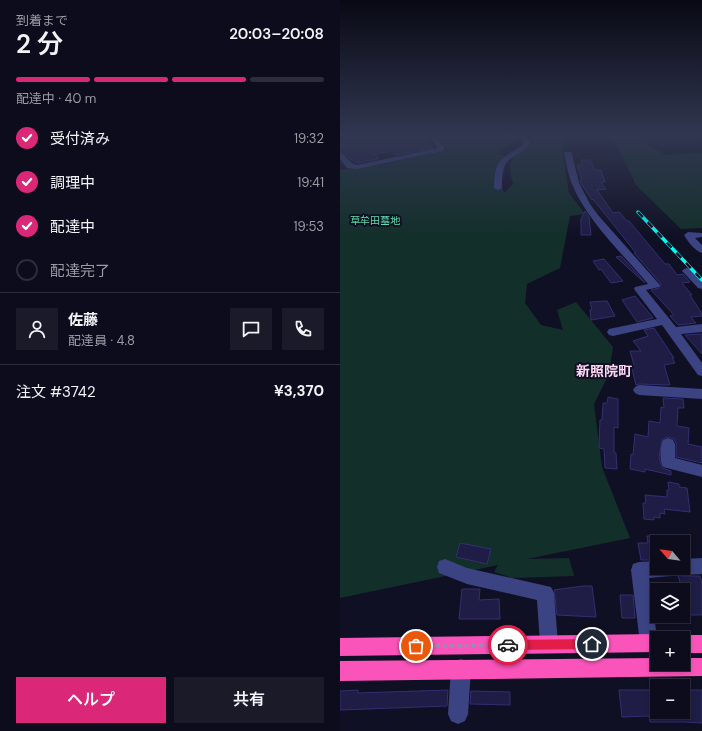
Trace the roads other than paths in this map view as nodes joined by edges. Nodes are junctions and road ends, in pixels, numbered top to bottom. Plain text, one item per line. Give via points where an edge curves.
1 (500, 169) edge
2 (572, 169) edge
3 (498, 188) dead end
4 (701, 235) edge
5 (702, 250) edge
6 (687, 271) dead end
7 (702, 286) edge
8 (664, 321) junction
9 (702, 328) edge
10 (673, 331) junction
11 (613, 332) dead end
12 (702, 372) edge
13 (639, 390) dead end
14 (702, 394) edge
15 (668, 444) dead end
16 (702, 471) edge
17 (702, 566) edge
18 (445, 567) dead end
19 (690, 567) edge
20 (650, 569) edge
21 (651, 631) edge
22 (650, 643) edge
23 (549, 644) junction
24 (690, 644) edge
25 (702, 644) edge
26 (340, 647) edge
27 (702, 667) edge
28 (461, 669) junction
29 (340, 671) edge
30 (458, 714) dead end

1 - 3 street
2 - 8 street via 575,183 595,217 655,285 639,289
4 - 5 street via 688,235
6 - 7 street
8 - 10 street
8 - 11 street
9 - 10 street
10 - 12 street
13 - 14 street
15 - 16 street via 668,463
17 - 19 street
18 - 23 street via 467,576 545,593
20 - 21 street via 639,570
22 - 23 highway
23 - 26 highway
24 - 25 highway
27 - 28 highway
28 - 29 highway
28 - 30 street

